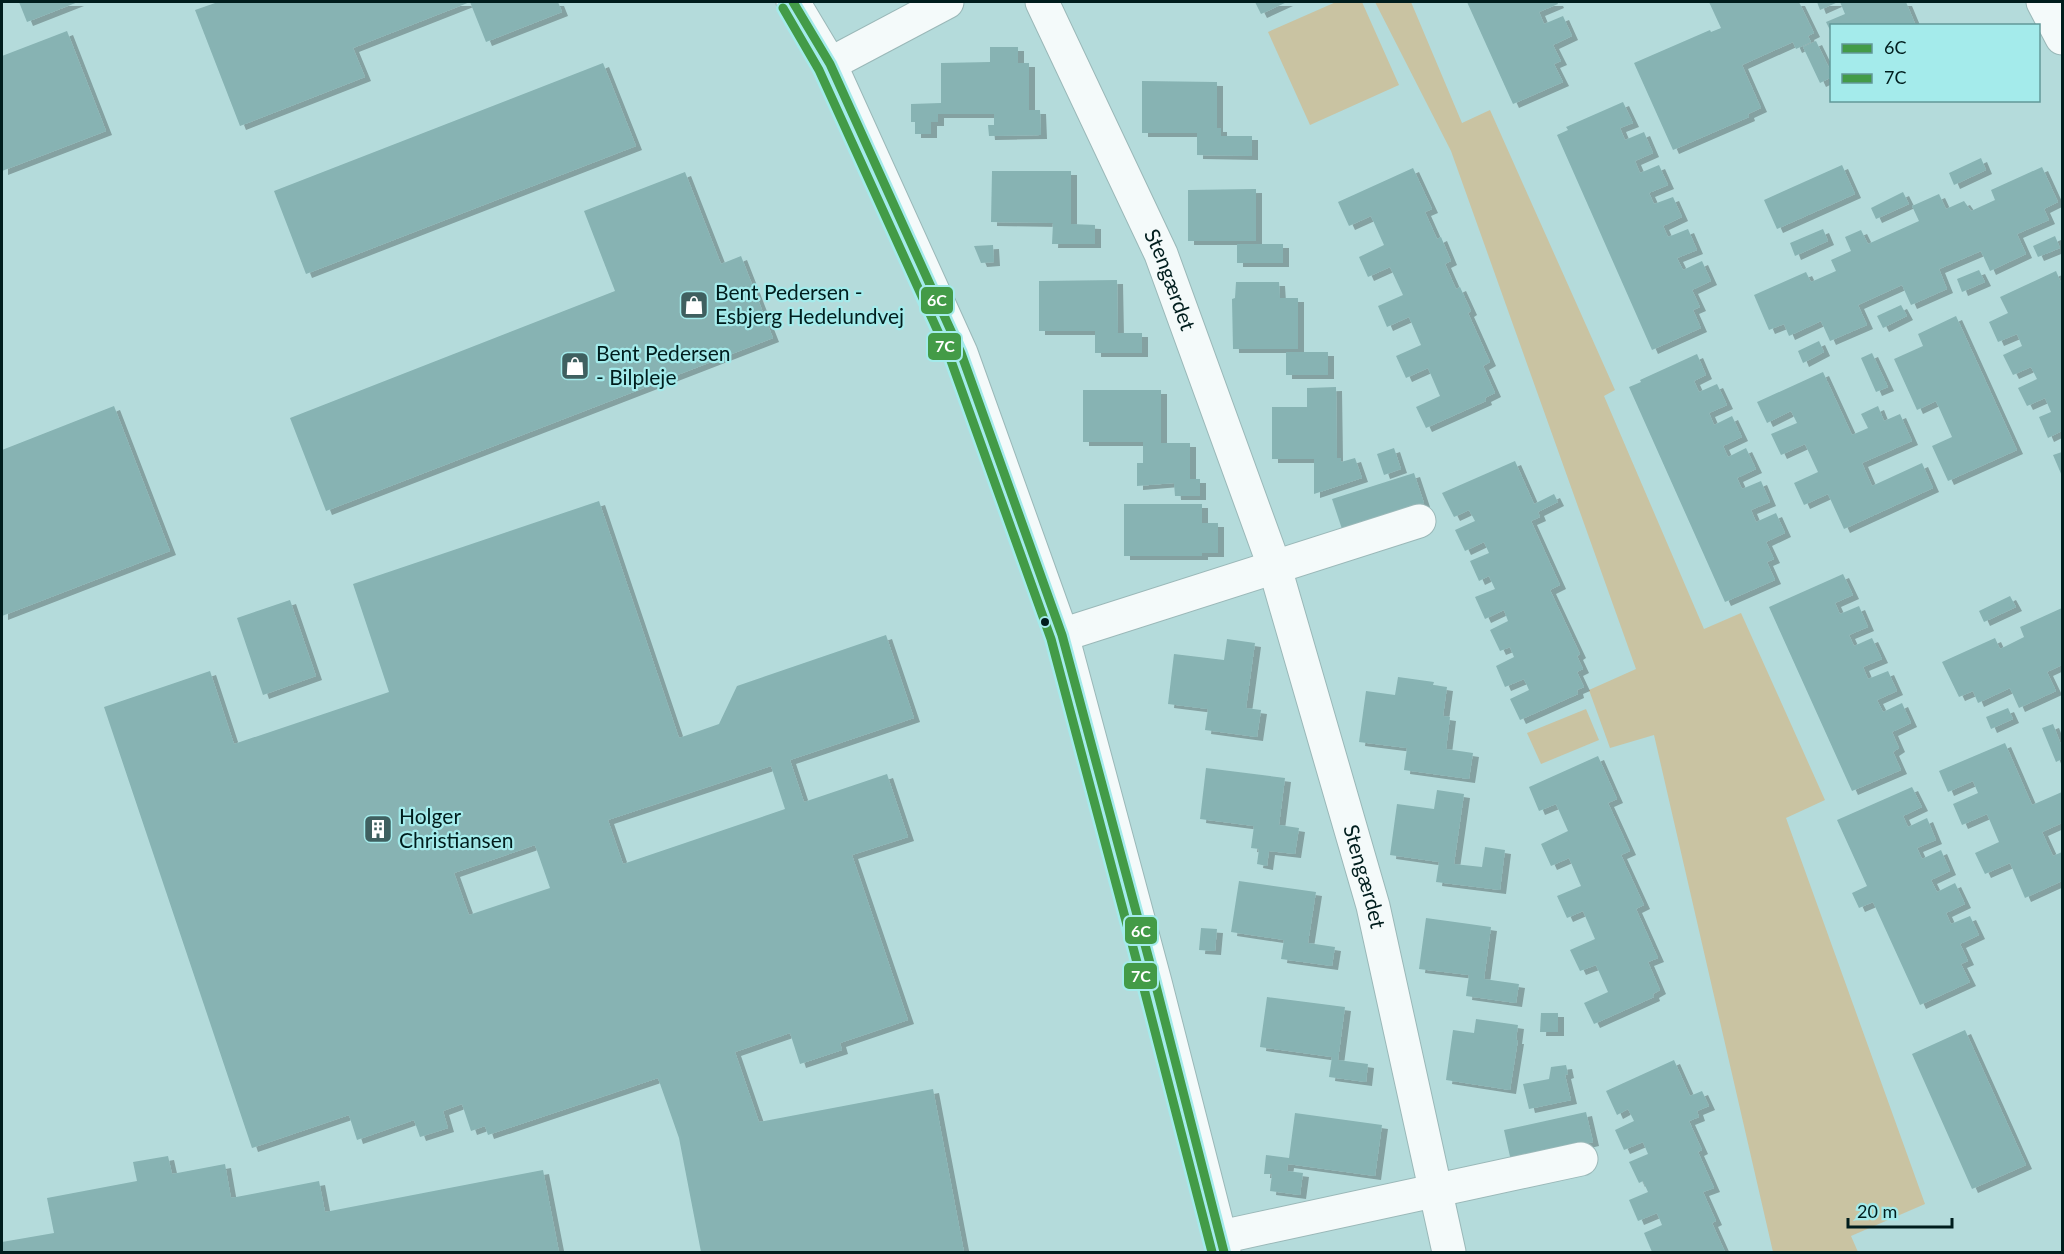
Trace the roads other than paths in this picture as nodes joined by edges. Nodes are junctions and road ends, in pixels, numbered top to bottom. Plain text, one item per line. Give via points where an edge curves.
1 (792, 2) edge
2 (947, 2) edge
3 (1042, 2) edge
4 (2043, 2) edge
5 (2062, 38) edge
6 (830, 64) junction
7 (1419, 522) dead end
8 (1275, 568) junction
9 (1062, 635) junction
10 (1581, 1159) dead end
11 (1436, 1191) junction
12 (1222, 1245) edge
13 (1449, 1252) edge

1 - 6 street
2 - 6 street
3 - 8 street, Stengærdet via 1161,254
4 - 5 street
6 - 9 street via 961,353
7 - 8 street
8 - 9 street
8 - 11 street, Stengærdet via 1373,906
9 - 12 street
10 - 11 street
11 - 12 street
11 - 13 street, Stengærdet

